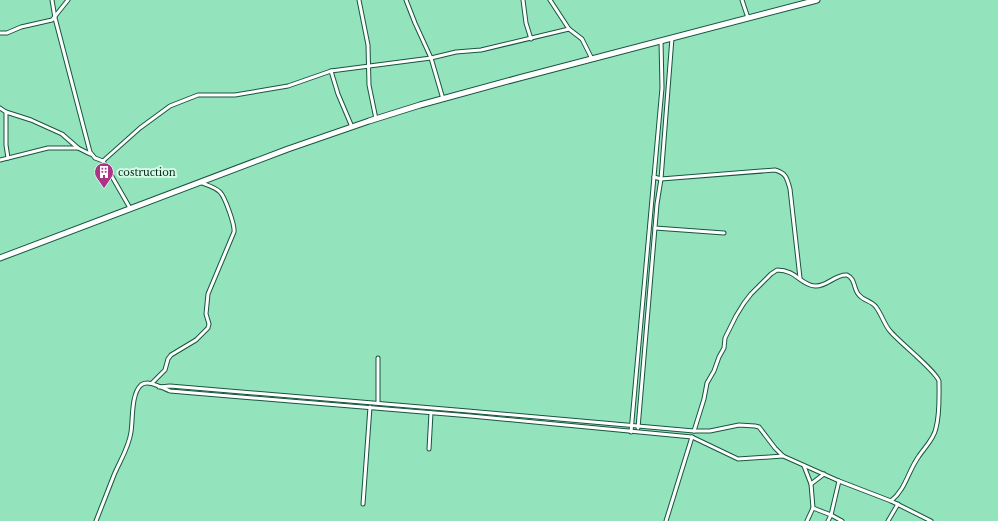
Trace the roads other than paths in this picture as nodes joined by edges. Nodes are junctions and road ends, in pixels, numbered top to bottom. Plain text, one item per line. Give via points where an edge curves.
1 (52, 0) edge
2 (68, 0) edge
3 (359, 0) edge
4 (406, 0) edge
5 (523, 0) edge
6 (550, 0) edge
7 (742, 0) edge
8 (817, 0) edge
9 (55, 18) junction
10 (748, 18) junction
11 (569, 28) junction
12 (0, 33) edge
13 (672, 38) junction
14 (531, 39) junction
15 (661, 41) junction
16 (431, 58) junction
17 (592, 59) junction
18 (368, 66) junction
19 (330, 71) junction
20 (443, 99) junction
21 (0, 108) edge
22 (6, 112) junction
23 (376, 119) junction
24 (352, 127) junction
25 (78, 148) junction
26 (93, 156) junction
27 (8, 158) junction
28 (0, 160) edge
29 (103, 161) junction
30 (654, 177) junction
31 (661, 179) junction
32 (200, 182) junction
33 (130, 208) junction
34 (655, 228) junction
35 (724, 233) dead end
36 (0, 258) edge
37 (800, 278) junction
38 (378, 358) dead end
39 (152, 383) junction
40 (159, 387) junction
41 (378, 404) junction
42 (370, 407) junction
43 (431, 413) junction
44 (632, 426) junction
45 (638, 427) junction
46 (631, 432) junction
47 (637, 432) junction
48 (694, 432) junction
49 (692, 437) junction
50 (429, 449) dead end
51 (783, 456) junction
52 (804, 465) junction
53 (824, 474) junction
54 (839, 481) junction
55 (811, 484) junction
56 (892, 501) junction
57 (363, 504) dead end
58 (898, 504) junction
59 (813, 508) junction
60 (831, 515) junction
61 (96, 521) edge
62 (666, 521) edge
63 (807, 521) edge
64 (828, 521) edge
65 (842, 521) edge
66 (888, 521) edge
67 (931, 521) edge

1 - 9 street
2 - 9 street
3 - 18 street via 368,45
4 - 16 street
5 - 14 street
6 - 11 street
7 - 10 street
8 - 10 main road
9 - 12 street
9 - 26 street
10 - 13 main road
11 - 14 street
11 - 17 street via 582,39
13 - 15 main road
13 - 31 street
14 - 16 street
15 - 17 main road
15 - 30 street via 662,88
16 - 18 street
16 - 20 street
17 - 20 main road
18 - 19 street
18 - 23 street
19 - 24 street
19 - 29 street via 288,86 235,95 198,95 180,102 170,106 140,128
20 - 23 main road
21 - 22 street
22 - 25 street via 62,134
22 - 27 street
23 - 24 main road
24 - 32 main road
25 - 26 street
25 - 27 street via 48,148
26 - 29 street
27 - 28 street
29 - 33 street
30 - 31 street
30 - 44 street
31 - 34 street
31 - 37 street via 774,170 782,172 790,189
32 - 33 main road
32 - 39 street via 222,194 234,225 234,232 208,294 208,328 196,340 171,355 165,370
33 - 36 main road
34 - 35 street
34 - 45 street
37 - 48 street via 788,272 776,271 744,303 725,338 723,350 707,383
37 - 56 street via 806,284 816,286 844,274 850,276 858,294 876,307 889,330 938,378 939,411 936,430 899,495
38 - 41 street
39 - 40 street
39 - 61 street via 142,384 137,391 130,440
40 - 41 street
40 - 42 street via 170,391
41 - 44 street
42 - 43 street
42 - 57 street
43 - 46 street
43 - 50 street
44 - 45 street
44 - 46 street
45 - 47 street
45 - 48 street
46 - 47 street
47 - 49 street
48 - 51 street via 739,425 759,427
49 - 51 street via 738,459
49 - 62 street
51 - 52 street
52 - 53 street
52 - 55 street
53 - 54 street
53 - 55 street
54 - 56 street
54 - 60 street
55 - 59 street
56 - 58 street
58 - 66 street
58 - 67 street
59 - 60 street
59 - 63 street
60 - 64 street
60 - 65 street

